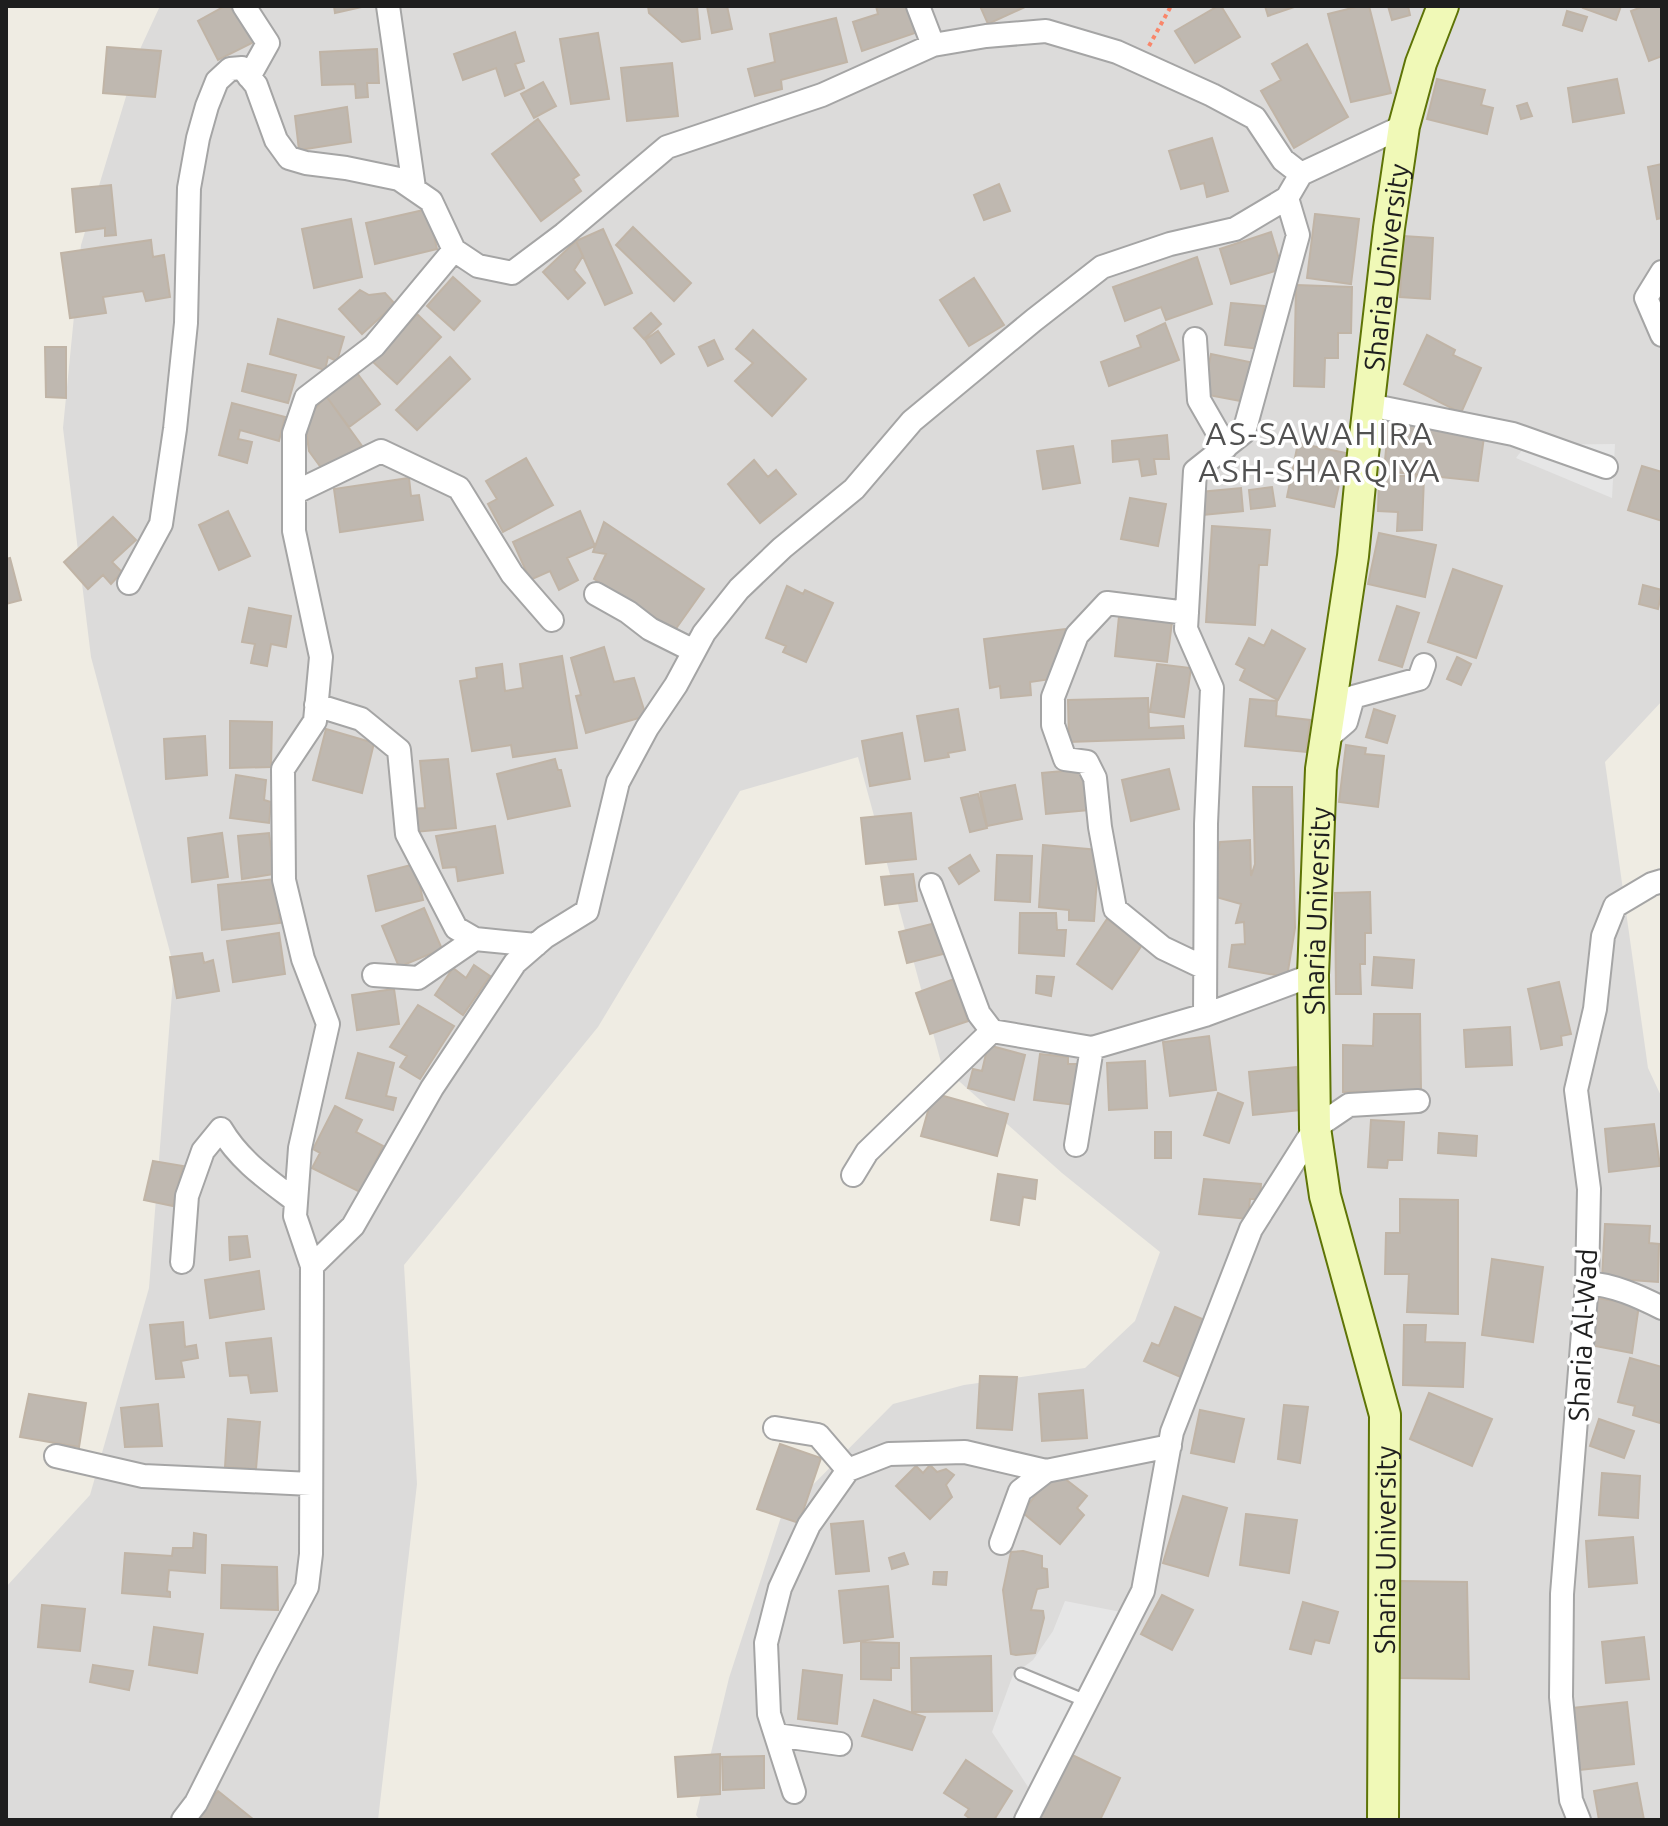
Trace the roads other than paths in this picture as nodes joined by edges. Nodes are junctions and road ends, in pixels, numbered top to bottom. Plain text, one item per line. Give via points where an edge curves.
1 (244, 6) edge
2 (388, 6) edge
3 (918, 6) edge
4 (1443, 6) edge
5 (933, 45) junction
6 (249, 77) junction
7 (1404, 126) junction
8 (1301, 174) junction
9 (414, 188) junction
10 (1287, 198) junction
11 (454, 250) junction
12 (1662, 272) edge
13 (1662, 335) edge
14 (1195, 339) dead end
15 (1369, 405) junction
16 (1226, 447) junction
17 (1606, 467) dead end
18 (294, 493) junction
19 (129, 583) dead end
20 (596, 594) dead end
21 (1187, 613) junction
22 (552, 620) dead end
23 (694, 651) junction
24 (1424, 665) dead end
25 (316, 705) junction
26 (1325, 740) junction
27 (1662, 881) edge
28 (931, 885) dead end
29 (475, 939) junction
30 (536, 945) junction
31 (1205, 968) junction
32 (374, 975) dead end
33 (1313, 975) junction
34 (1205, 1015) junction
35 (992, 1031) junction
36 (1092, 1048) junction
37 (1418, 1101) dead end
38 (1315, 1128) junction
39 (1076, 1145) dead end
40 (853, 1175) dead end
41 (296, 1201) junction
42 (182, 1262) dead end
43 (312, 1266) junction
44 (1587, 1283) junction
45 (1662, 1308) edge
46 (775, 1428) dead end
47 (1170, 1446) junction
48 (56, 1456) dead end
49 (848, 1470) junction
50 (1046, 1471) junction
51 (311, 1484) junction
52 (1001, 1543) dead end
53 (1021, 1674) dead end
54 (1086, 1701) junction
55 (776, 1735) junction
56 (840, 1744) dead end
57 (794, 1792) dead end
58 (183, 1820) edge
59 (1026, 1820) edge
60 (1383, 1820) edge
61 (1579, 1820) edge

1 - 6 street via 268,43
2 - 9 street
3 - 5 street
4 - 7 main road, Sharia University
5 - 8 street via 1046,31 1117,52 1255,118 1283,160
5 - 11 street via 822,95 667,147 512,273 478,266
6 - 9 street via 289,158 399,179
6 - 19 street via 242,68 230,69 217,81 198,138 189,188 186,323 161,524
7 - 8 street
7 - 15 main road, Sharia University
8 - 10 street
9 - 11 street via 431,201
10 - 16 street via 1298,235 1244,432
10 - 23 street via 1235,229 1102,267 912,421 854,489 739,589
11 - 18 street via 374,346 306,398 294,433
12 - 13 street via 1646,298
14 - 16 street via 1199,400
15 - 17 street via 1513,434
15 - 26 main road, Sharia University
16 - 21 street via 1195,471
18 - 22 street via 381,451 459,488 512,574
18 - 25 street via 294,531 321,657
20 - 23 street
21 - 31 street via 1186,629 1212,688
21 - 31 street via 1107,603 1077,635 1053,697 1053,725 1065,759 1087,762 1095,778 1115,909 1163,948
23 - 30 street via 618,782 587,911
24 - 26 street via 1419,679 1353,697 1346,722
25 - 29 street via 361,719 399,750 407,834 456,928
25 - 41 street via 315,721 283,769 284,880 303,959 328,1024 300,1148
26 - 33 main road, Sharia University
27 - 44 street, Sharia Al-Wad via 1615,906 1603,936 1595,1009 1576,1090 1589,1189
28 - 35 street via 979,1014
29 - 30 street
29 - 32 street via 418,978
30 - 43 street via 515,963 432,1088 353,1226
31 - 34 street
33 - 34 street
33 - 38 main road, Sharia University
34 - 36 street
35 - 36 street
35 - 40 street via 867,1152
36 - 39 street
37 - 38 street via 1349,1105
38 - 47 street via 1251,1229
38 - 60 main road, Sharia University via 1325,1196 1385,1415
41 - 42 street via 252,1168 221,1129 203,1151 187,1196
41 - 43 street via 295,1216
43 - 51 street
44 - 45 street
44 - 61 street, Sharia Al-Wad via 1561,1653 1571,1800
46 - 49 street via 818,1435
47 - 50 street
47 - 54 street via 1143,1591
48 - 51 street via 143,1476
49 - 50 street via 889,1454 965,1452
49 - 55 street via 809,1525 780,1588 766,1643 769,1714
50 - 52 street via 1020,1491
51 - 58 street via 307,1587
53 - 54 lane
54 - 59 street
55 - 56 street
55 - 57 street

